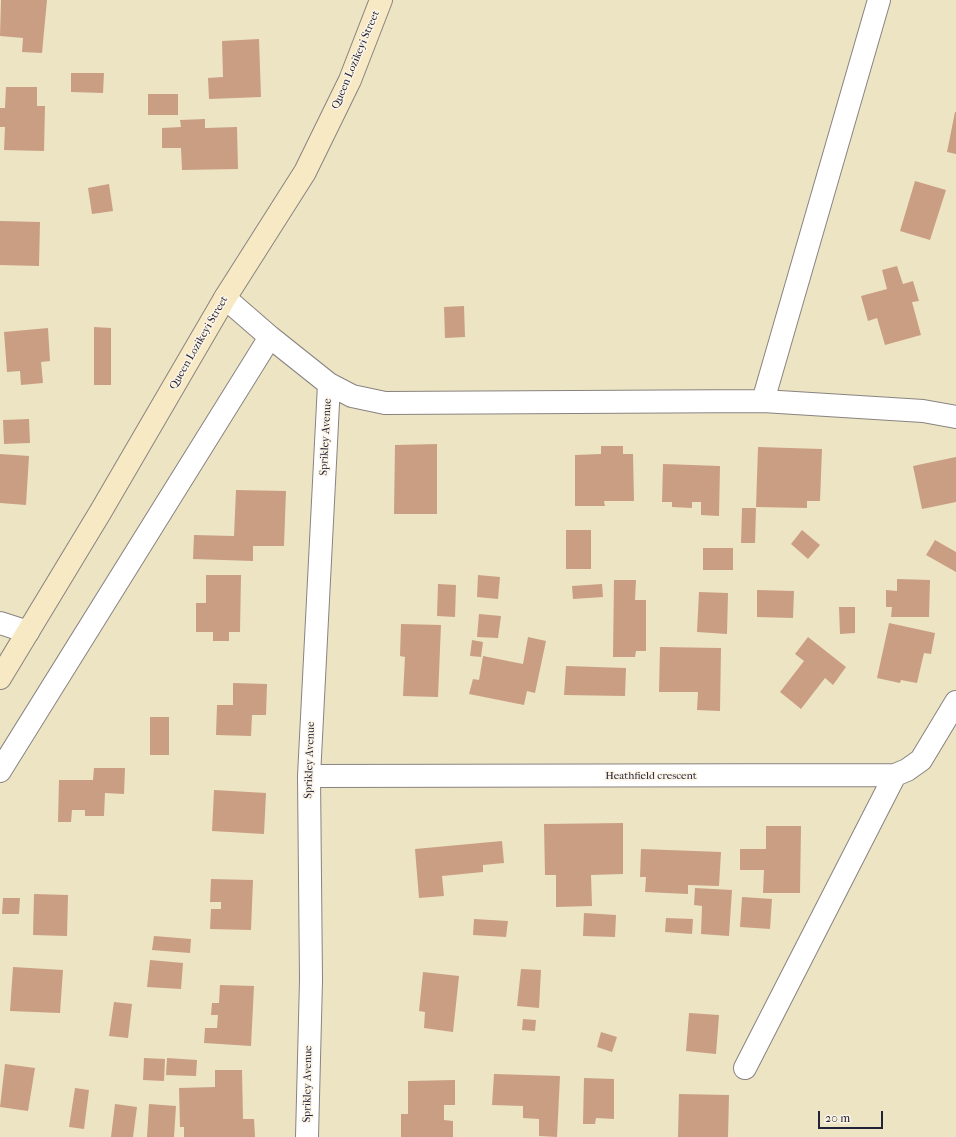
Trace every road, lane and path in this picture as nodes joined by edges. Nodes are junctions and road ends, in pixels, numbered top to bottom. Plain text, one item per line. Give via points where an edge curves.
1 (381, 0) edge
2 (879, 0) edge
3 (225, 298) junction
4 (270, 337) junction
5 (329, 384) junction
6 (763, 401) junction
7 (956, 418) edge
8 (0, 623) edge
9 (28, 632) junction
10 (0, 678) edge
11 (956, 702) edge
12 (0, 771) edge
13 (895, 775) junction
14 (309, 776) junction
15 (745, 1068) dead end
16 (307, 1137) edge

1 - 3 main road, Queen Lozikeyi Street via 350,80 305,172
2 - 6 street
3 - 4 street
3 - 9 main road, Queen Lozikeyi Street
4 - 5 street
4 - 12 street
5 - 6 street via 352,396 385,403
5 - 14 street, Sprikley Avenue
6 - 7 street via 923,412
8 - 9 street
9 - 10 main road, Queen Lozikeyi Street
11 - 13 street, Heathfield crescent via 920,760
13 - 14 street, Heathfield crescent
13 - 15 street
14 - 16 street, Sprikley Avenue via 311,980

